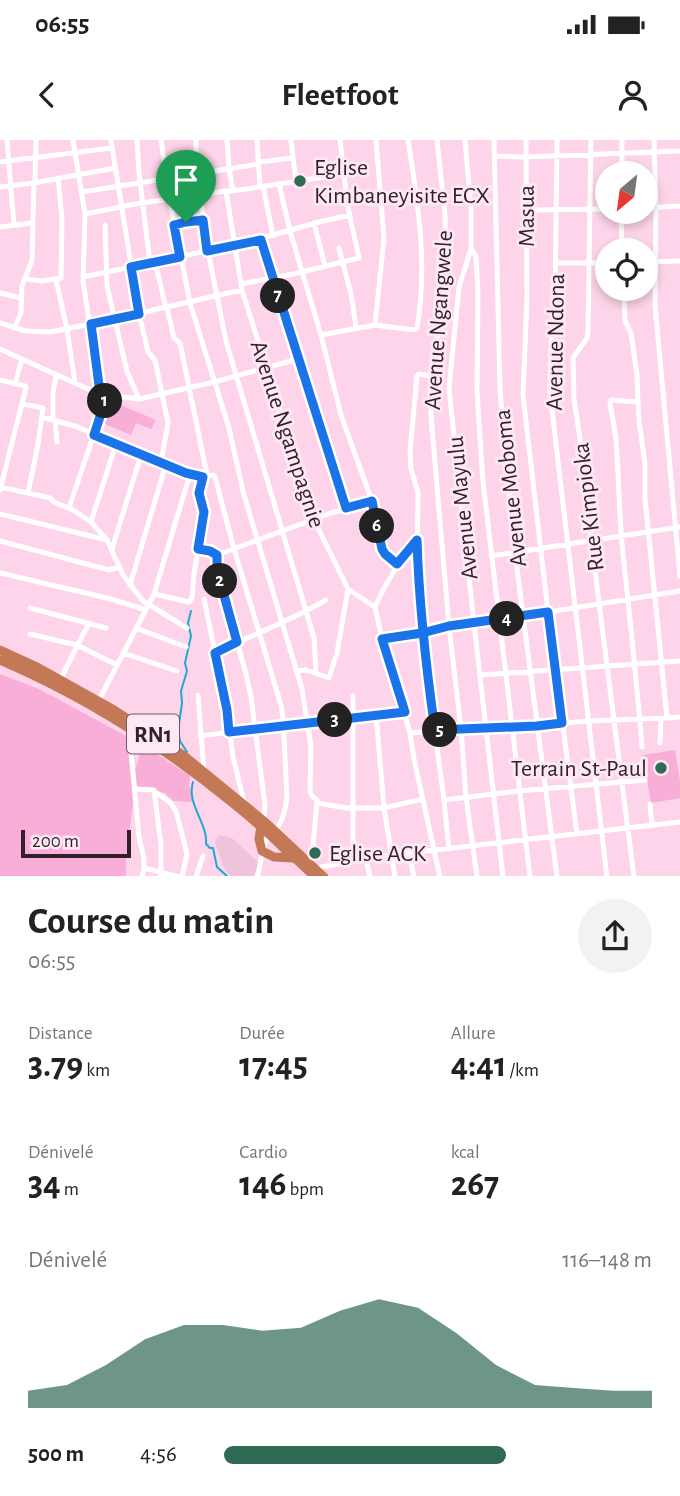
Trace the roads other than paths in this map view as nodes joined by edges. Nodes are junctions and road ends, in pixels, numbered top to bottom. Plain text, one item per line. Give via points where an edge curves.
1 (7, 140) edge
2 (36, 140) edge
3 (73, 140) edge
4 (111, 140) edge
5 (137, 140) edge
6 (161, 140) edge
7 (196, 140) edge
8 (227, 140) edge
9 (257, 140) edge
10 (291, 140) edge
11 (340, 140) edge
12 (376, 140) edge
13 (408, 140) edge
14 (436, 140) edge
15 (465, 140) edge
16 (494, 140) edge
17 (526, 140) edge
18 (557, 140) edge
19 (591, 140) edge
20 (622, 140) edge
21 (654, 140) edge
22 (112, 148) junction
23 (680, 151) edge
24 (654, 152) junction
25 (76, 153) junction
26 (622, 153) junction
27 (591, 155) junction
28 (495, 156) junction
29 (557, 156) junction
30 (526, 157) junction
31 (35, 158) junction
32 (293, 158) junction
33 (8, 161) junction
34 (622, 161) edge
35 (654, 161) edge
36 (0, 162) edge
37 (259, 163) junction
38 (115, 168) junction
39 (229, 169) junction
40 (198, 173) junction
41 (79, 174) junction
42 (344, 174) junction
43 (58, 178) junction
44 (166, 179) junction
45 (296, 181) junction
46 (34, 183) junction
47 (141, 183) junction
48 (279, 184) junction
49 (11, 186) junction
50 (262, 186) junction
51 (0, 187) edge
52 (118, 187) junction
53 (230, 191) junction
54 (82, 192) junction
55 (201, 195) junction
56 (170, 200) junction
57 (143, 204) junction
58 (680, 206) edge
59 (121, 207) junction
60 (658, 207) edge
61 (557, 209) junction
62 (589, 209) junction
63 (595, 209) edge
64 (526, 211) junction
65 (85, 214) junction
66 (350, 215) junction
67 (203, 220) junction
68 (32, 223) junction
69 (314, 223) junction
70 (14, 225) junction
71 (105, 225) dead end
72 (174, 225) junction
73 (0, 227) edge
74 (289, 231) junction
75 (272, 236) junction
76 (261, 240) junction
77 (234, 246) junction
78 (339, 248) dead end
79 (471, 249) junction
80 (207, 251) junction
81 (180, 257) junction
82 (658, 261) edge
83 (680, 261) edge
84 (153, 262) junction
85 (342, 262) junction
86 (556, 262) junction
87 (590, 263) junction
88 (595, 263) edge
89 (325, 266) junction
90 (131, 267) junction
91 (302, 272) junction
92 (106, 273) junction
93 (83, 277) junction
94 (272, 278) junction
95 (25, 279) junction
96 (55, 280) junction
97 (241, 287) junction
98 (0, 293) edge
99 (217, 296) junction
100 (21, 298) junction
101 (624, 301) edge
102 (655, 301) edge
103 (190, 303) junction
104 (166, 308) junction
105 (139, 314) junction
106 (115, 319) junction
107 (0, 323) edge
108 (91, 324) junction
109 (375, 325) junction
110 (356, 327) junction
111 (14, 328) junction
112 (67, 329) junction
113 (321, 335) junction
114 (0, 349) edge
115 (22, 359) junction
116 (298, 359) junction
117 (265, 368) junction
118 (56, 375) junction
119 (237, 375) junction
120 (432, 376) junction
121 (0, 380) edge
122 (214, 382) junction
123 (75, 383) junction
124 (15, 384) junction
125 (189, 387) junction
126 (100, 393) junction
127 (163, 394) junction
128 (107, 395) junction
129 (139, 399) junction
130 (638, 402) junction
131 (22, 404) junction
132 (43, 417) junction
133 (54, 419) junction
134 (94, 435) junction
135 (57, 442) dead end
136 (116, 444) junction
137 (141, 455) junction
138 (163, 463) junction
139 (190, 474) junction
140 (205, 476) junction
141 (0, 488) edge
142 (28, 493) junction
143 (372, 501) junction
144 (69, 508) junction
145 (346, 508) junction
146 (0, 513) edge
147 (314, 520) junction
148 (91, 523) junction
149 (678, 527) edge
150 (282, 532) junction
151 (648, 533) junction
152 (622, 536) junction
153 (107, 540) junction
154 (258, 540) junction
155 (417, 540) junction
156 (591, 540) junction
157 (0, 541) edge
158 (568, 545) junction
159 (541, 548) junction
160 (112, 549) junction
161 (198, 549) junction
162 (234, 549) junction
163 (515, 553) junction
164 (217, 555) junction
165 (491, 556) junction
166 (397, 564) junction
167 (119, 567) junction
168 (0, 573) edge
169 (680, 576) edge
170 (130, 585) junction
171 (348, 589) junction
172 (680, 590) edge
173 (154, 594) junction
174 (655, 594) junction
175 (204, 599) dead end
176 (629, 599) junction
177 (326, 600) dead end
178 (600, 603) junction
179 (376, 607) junction
180 (30, 608) dead end
181 (147, 608) junction
182 (575, 608) junction
183 (306, 612) junction
184 (548, 612) junction
185 (524, 616) junction
186 (499, 620) junction
187 (89, 623) junction
188 (282, 623) junction
189 (474, 624) junction
190 (449, 626) junction
191 (106, 628) dead end
192 (136, 628) junction
193 (187, 628) dead end
194 (258, 632) junction
195 (422, 633) junction
196 (30, 634) dead end
197 (382, 639) junction
198 (237, 642) junction
199 (77, 645) junction
200 (186, 648) dead end
201 (0, 650) edge
202 (123, 653) junction
203 (215, 653) junction
204 (0, 660) edge
205 (680, 661) edge
206 (662, 662) junction
207 (634, 664) junction
208 (117, 665) junction
209 (607, 666) junction
210 (582, 668) junction
211 (556, 670) junction
212 (177, 671) dead end
213 (296, 671) junction
214 (316, 673) junction
215 (531, 673) junction
216 (505, 674) junction
217 (480, 675) junction
218 (60, 680) junction
219 (198, 695) dead end
220 (353, 696) dead end
221 (98, 702) junction
222 (405, 712) junction
223 (376, 714) junction
224 (680, 717) edge
225 (351, 718) junction
226 (664, 718) junction
227 (640, 719) junction
228 (614, 720) junction
229 (589, 721) junction
230 (308, 723) junction
231 (562, 723) junction
232 (284, 726) junction
233 (537, 726) junction
234 (511, 727) junction
235 (256, 729) junction
236 (461, 729) junction
237 (486, 729) junction
238 (435, 730) junction
239 (229, 732) junction
240 (135, 733) junction
241 (410, 733) junction
242 (200, 736) junction
243 (660, 743) dead end
244 (642, 747) dead end
245 (204, 771) junction
246 (645, 780) dead end
247 (622, 781) junction
248 (596, 784) junction
249 (571, 787) junction
250 (135, 789) junction
251 (545, 789) junction
252 (154, 790) junction
253 (519, 791) junction
254 (494, 794) junction
255 (466, 797) junction
256 (424, 799) junction
257 (444, 800) junction
258 (317, 801) junction
259 (244, 804) junction
260 (650, 804) dead end
261 (353, 808) junction
262 (384, 808) junction
263 (680, 822) edge
264 (263, 824) junction
265 (652, 826) junction
266 (627, 828) junction
267 (603, 831) junction
268 (272, 832) junction
269 (577, 834) junction
270 (552, 837) junction
271 (525, 840) junction
272 (499, 843) junction
273 (287, 846) junction
274 (473, 846) junction
275 (449, 849) junction
276 (434, 850) junction
277 (262, 851) junction
278 (409, 853) junction
279 (296, 855) junction
280 (204, 856) dead end
281 (391, 856) junction
282 (274, 857) junction
283 (366, 859) junction
284 (353, 862) junction
285 (262, 863) junction
286 (314, 868) edge
287 (144, 869) junction
288 (162, 874) edge
289 (142, 876) edge
290 (179, 876) edge
291 (196, 876) edge
292 (257, 876) edge
293 (370, 876) edge
294 (396, 876) edge
295 (414, 876) edge
296 (440, 876) edge
297 (477, 876) edge
298 (503, 876) edge
299 (530, 876) edge
300 (557, 876) edge
301 (607, 876) edge
302 (634, 876) edge

1 - 33 street
2 - 31 street
3 - 25 street
4 - 22 street
5 - 47 street
6 - 44 street
7 - 40 street
8 - 39 street, Avenue Ngampagnie
9 - 37 street
10 - 32 street
11 - 42 street
12 - 109 street via 384,238
13 - 109 street via 422,262 417,326 414,330
14 - 120 street, Avenue Ngangwele via 446,255
15 - 79 street, Avenue Mayulu
16 - 28 street, Avenue Moboma
17 - 30 street, Masua
18 - 29 street, Avenue Ndona
19 - 27 street, Rue Kimpioka
20 - 26 street
21 - 24 street
22 - 25 street
22 - 38 street
23 - 24 street
24 - 26 street
24 - 35 street
25 - 31 street
25 - 41 street
26 - 27 street
26 - 34 street
27 - 29 street
27 - 62 street, Rue Kimpioka
28 - 30 street
28 - 163 street, Avenue Moboma via 500,390
29 - 30 street
29 - 61 street, Avenue Ndona
30 - 64 street, Masua
31 - 33 street
31 - 46 street
32 - 37 street
32 - 45 street
33 - 36 street
33 - 49 street
37 - 39 street
37 - 50 street
38 - 41 street
38 - 52 street
39 - 40 street
39 - 53 street, Avenue Ngampagnie
40 - 44 street
40 - 55 street
41 - 43 street
41 - 54 street
42 - 45 street
42 - 66 street
43 - 46 street
43 - 96 street via 62,247 61,278
44 - 47 street
44 - 56 street
45 - 48 street
46 - 49 street
46 - 68 street
47 - 52 street
47 - 57 street
48 - 50 street
48 - 74 street
49 - 51 street
49 - 70 street
50 - 53 street
50 - 75 street
52 - 54 street
52 - 59 street
53 - 55 street
53 - 77 street, Avenue Ngampagnie
54 - 65 street
55 - 56 street
55 - 67 street
56 - 57 street
56 - 72 street
57 - 59 street
57 - 84 street
58 - 60 street
59 - 65 street
59 - 90 street
61 - 62 street
61 - 64 street
61 - 86 street, Avenue Ndona
62 - 63 street
62 - 87 street, Rue Kimpioka
64 - 159 street, Masua via 523,395
65 - 93 street
66 - 69 street
66 - 85 street via 359,256
67 - 72 street
67 - 80 street
68 - 70 street
68 - 95 street via 32,260
69 - 74 street
69 - 89 street
70 - 73 street
71 - 92 street
72 - 81 street
74 - 75 street
74 - 91 street
75 - 76 street
76 - 77 street
76 - 94 street
77 - 80 street
77 - 97 street, Avenue Ngampagnie
78 - 85 street
79 - 165 street via 476,256 477,392
79 - 189 street, Avenue Mayulu via 459,287 449,388
80 - 81 street
80 - 99 street
81 - 84 street
81 - 103 street
82 - 83 street
84 - 90 street
84 - 104 street
85 - 89 street
85 - 110 street
86 - 87 street
86 - 158 street, Avenue Ndona via 550,393
87 - 88 street
87 - 156 street, Rue Kimpioka via 588,335 573,358 573,368
89 - 91 street
90 - 92 street
90 - 105 street
91 - 94 street
91 - 113 street
92 - 93 street
92 - 106 street
93 - 108 street
94 - 97 street
94 - 116 street
95 - 96 street
95 - 100 street
96 - 112 street
97 - 99 street
97 - 117 street, Avenue Ngampagnie
98 - 100 street
99 - 103 street
99 - 119 street
100 - 111 street via 21,315
101 - 130 street
102 - 149 street
103 - 104 street
103 - 122 street
104 - 105 street
104 - 125 street via 174,338 180,343
105 - 106 street
105 - 127 street
106 - 108 street
106 - 129 street
107 - 111 street
108 - 112 street
108 - 126 street
109 - 110 street
110 - 113 street
111 - 112 street via 37,332
112 - 123 street
113 - 143 street via 341,415
114 - 115 street
115 - 118 street
115 - 124 street
116 - 117 street
116 - 145 street
117 - 119 street
117 - 147 street, Avenue Ngampagnie
118 - 123 street
118 - 133 street
119 - 122 street
119 - 150 street
120 - 155 street via 418,375 410,451 418,492
120 - 190 street, Avenue Ngangwele via 431,415
121 - 124 street
122 - 125 street
122 - 154 street
123 - 126 street
124 - 131 street via 26,387
125 - 127 street
125 - 140 street
126 - 128 street
127 - 129 street
127 - 138 street via 168,425
128 - 129 street
128 - 134 street
130 - 151 street
130 - 152 street via 610,402
131 - 132 street via 43,407
131 - 141 street
132 - 133 street
132 - 142 street
133 - 134 street
133 - 135 street
134 - 136 street
134 - 144 street
136 - 137 street
136 - 148 street
137 - 138 street
137 - 160 street
138 - 139 street
138 - 170 street
139 - 140 street
139 - 173 street
140 - 161 street via 199,493 204,512
140 - 162 street via 215,477
141 - 142 street
142 - 144 street
143 - 145 street
143 - 166 street via 382,549
144 - 148 street
145 - 147 street
146 - 153 street
147 - 150 street
147 - 171 street, Avenue Ngampagnie
148 - 153 street
149 - 151 street
149 - 169 street
150 - 154 street
150 - 183 street
151 - 152 street
151 - 174 street
152 - 156 street
152 - 176 street
153 - 160 street
154 - 162 street
154 - 188 street
155 - 166 street
155 - 195 street
156 - 158 street
156 - 178 street, Rue Kimpioka
157 - 167 street via 108,570
158 - 159 street
158 - 182 street, Avenue Ndona
159 - 163 street
159 - 184 street, Masua
160 - 167 street
161 - 164 street
161 - 173 street via 191,601
162 - 164 street
162 - 194 street
163 - 165 street
163 - 185 street, Avenue Moboma
164 - 198 street
165 - 186 street
166 - 179 street
167 - 170 street
168 - 181 street
170 - 181 street
171 - 179 street
171 - 214 street via 330,676
172 - 174 street
173 - 181 street
174 - 176 street
174 - 206 street
175 - 203 street
176 - 178 street
176 - 207 street
177 - 183 street
178 - 182 street
178 - 209 street, Rue Kimpioka
179 - 197 street
180 - 187 street
181 - 192 street
181 - 193 street
182 - 184 street
182 - 210 street, Avenue Ndona
183 - 188 street
183 - 214 street
184 - 185 street
184 - 211 street, Masua
185 - 186 street
185 - 215 street, Avenue Moboma
186 - 189 street
186 - 216 street
187 - 191 street
187 - 199 street
188 - 194 street
188 - 213 street
189 - 190 street
189 - 217 street, Avenue Mayulu
190 - 195 street
190 - 236 street, Avenue Ngangwele
192 - 200 street
192 - 202 street
194 - 198 street
194 - 232 street
195 - 197 street
195 - 238 street
196 - 199 street
197 - 222 street
198 - 203 street
198 - 235 street
199 - 208 street
199 - 218 street
201 - 218 highway, RN1
202 - 208 street
202 - 212 street
203 - 239 street
204 - 240 highway, RN1 via 95,707
205 - 206 street
206 - 207 street
206 - 226 street
207 - 209 street
207 - 227 street
208 - 221 street
209 - 210 street
209 - 228 street, Rue Kimpioka
210 - 211 street
210 - 229 street, Avenue Ndona
211 - 215 street
211 - 231 street, Masua
213 - 214 street
213 - 230 street
215 - 216 street
215 - 233 street, Avenue Moboma
216 - 217 street
216 - 234 street
217 - 237 street, Avenue Mayulu
218 - 221 highway, RN1
219 - 242 street
220 - 225 street
221 - 245 highway, RN1
222 - 223 street
222 - 241 street
223 - 225 street
223 - 262 street
224 - 226 street
225 - 230 street
225 - 261 street
226 - 227 street
226 - 243 street
227 - 228 street
227 - 244 street
228 - 229 street
228 - 247 street, Rue Kimpioka
229 - 231 street
229 - 248 street, Avenue Ndona
230 - 232 street
230 - 258 street via 310,791
231 - 233 street
231 - 249 street, Masua
232 - 235 street
232 - 268 street via 287,797 281,823
233 - 234 street
233 - 251 street, Avenue Moboma
234 - 237 street
234 - 253 street
235 - 239 street
235 - 264 street
236 - 237 street
236 - 238 street
236 - 255 street, Avenue Ngangwele
237 - 254 street, Avenue Mayulu
238 - 241 street
238 - 257 street
239 - 242 street
239 - 259 street
240 - 250 street via 130,742
240 - 264 highway, RN1
241 - 256 street
242 - 245 street
245 - 259 highway, RN1
246 - 247 street
247 - 248 street
247 - 266 street, Rue Kimpioka
248 - 249 street
248 - 267 street, Avenue Ndona
249 - 251 street
249 - 269 street, Masua
250 - 252 street
250 - 287 street
251 - 253 street
251 - 270 street, Avenue Moboma
252 - 288 street
252 - 290 street via 176,811 187,854
253 - 254 street
253 - 271 street
254 - 255 street
254 - 272 street, Avenue Mayulu
255 - 257 street
255 - 274 street, Avenue Ngangwele
256 - 262 street
256 - 276 street
257 - 275 street
258 - 261 street
258 - 286 street
259 - 264 highway, RN1
260 - 265 street
261 - 262 street
261 - 284 street
262 - 281 street
263 - 265 street
264 - 268 highway, RN1
264 - 277 highway
265 - 266 street
266 - 267 street
266 - 302 street, Rue Kimpioka
267 - 269 street
267 - 301 street, Avenue Ndona
268 - 273 highway, RN1
268 - 277 street
269 - 270 street
270 - 271 street
270 - 300 street, Avenue Moboma
271 - 272 street
271 - 299 street
272 - 274 street
272 - 298 street, Avenue Mayulu
273 - 279 highway, RN1
273 - 282 street
274 - 275 street
274 - 297 street, Avenue Ngangwele
275 - 276 street
276 - 278 street
276 - 296 street
277 - 282 highway
277 - 285 street
278 - 281 street
278 - 295 street
279 - 282 highway
279 - 286 highway, RN1
280 - 291 street
281 - 283 street
281 - 294 street
282 - 285 street
283 - 284 street
283 - 293 street
284 - 286 street
285 - 292 street
287 - 288 street
287 - 289 street
288 - 290 street

